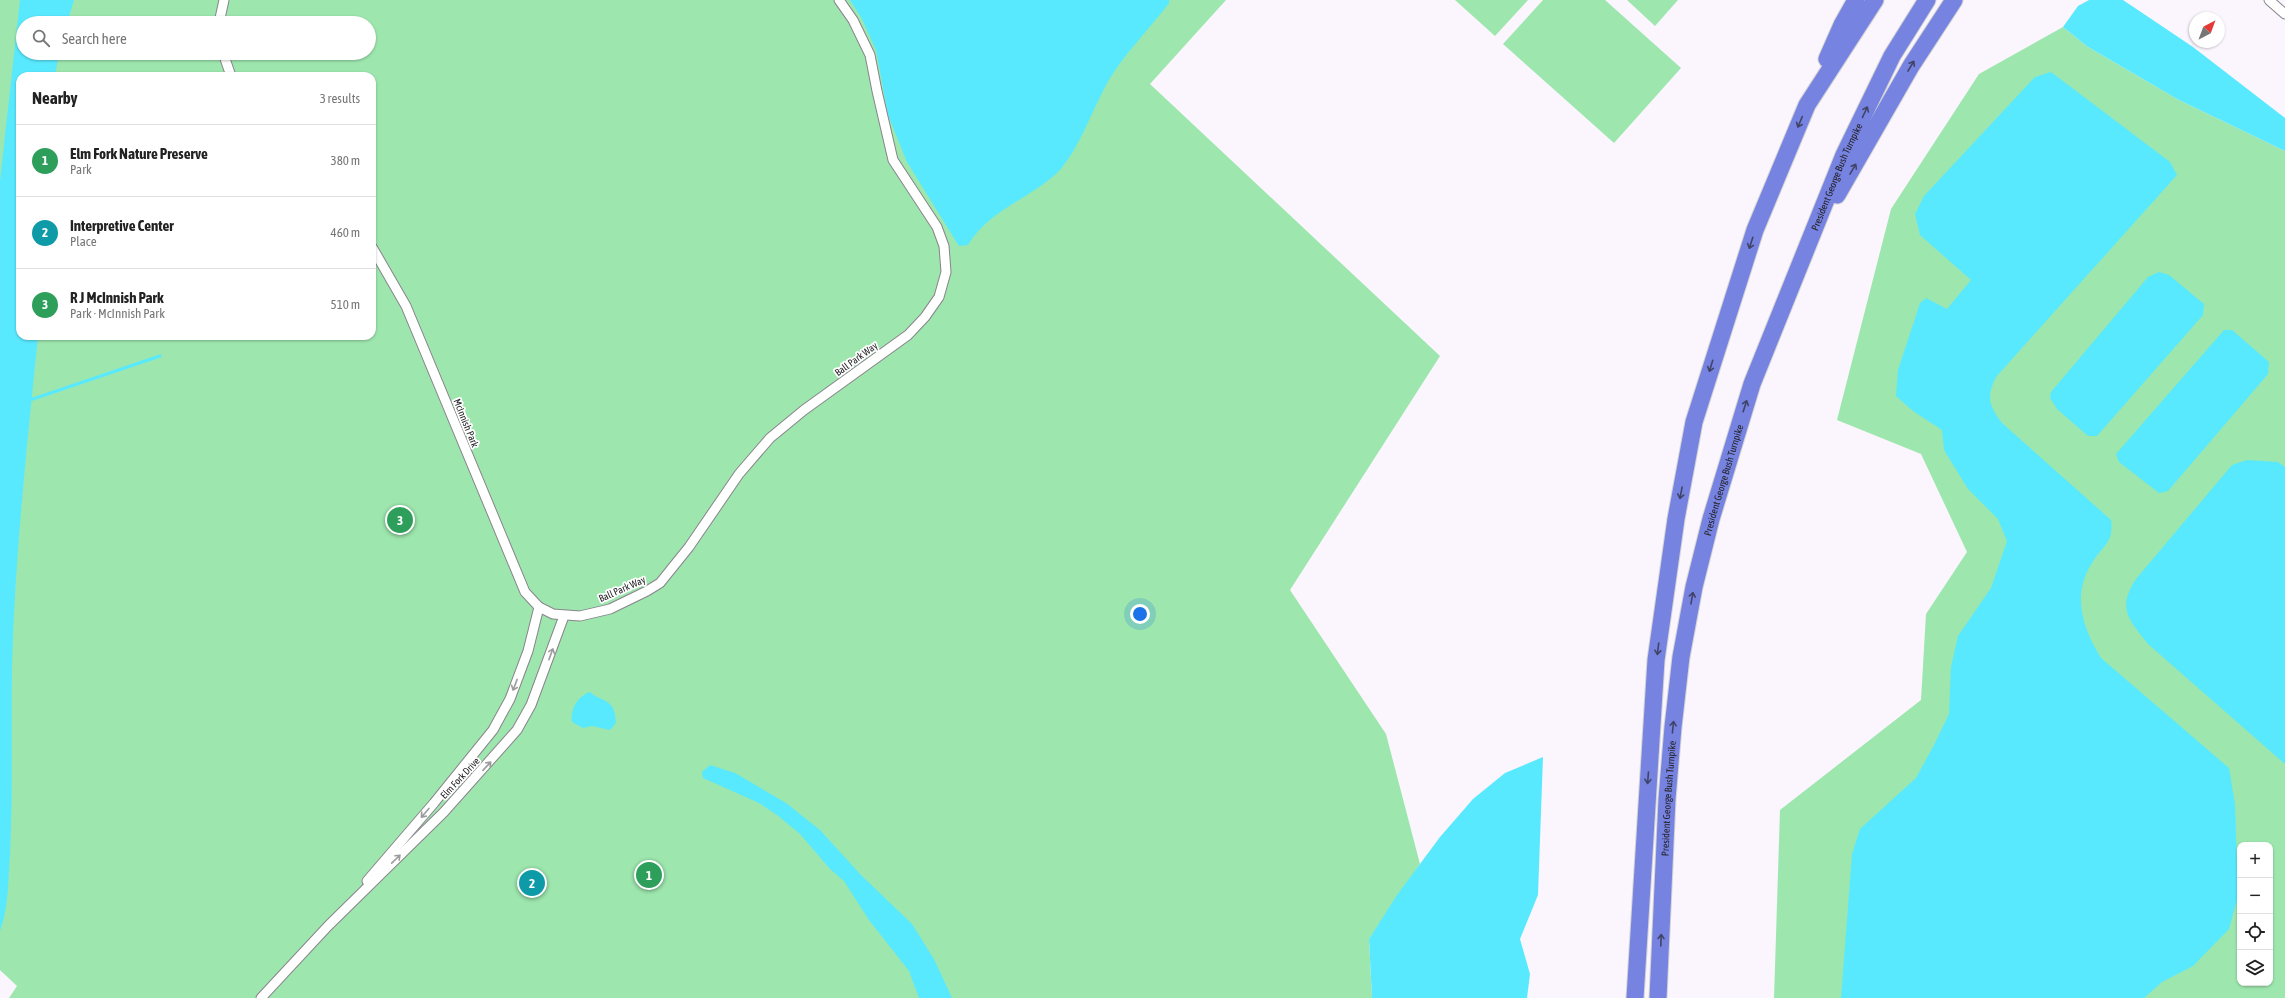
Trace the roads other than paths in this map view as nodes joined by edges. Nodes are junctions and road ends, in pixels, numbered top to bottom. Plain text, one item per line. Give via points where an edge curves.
1 (217, 0) edge
2 (224, 0) edge
3 (839, 0) edge
4 (1856, 0) edge
5 (1875, 0) edge
6 (1927, 0) edge
7 (1954, 0) edge
8 (2269, 0) edge
9 (2285, 14) edge
10 (218, 16) edge
11 (220, 16) edge
12 (225, 60) edge
13 (230, 72) edge
14 (1807, 105) junction
15 (1805, 251) junction
16 (376, 254) edge
17 (539, 607) junction
18 (564, 616) junction
19 (328, 926) junction
20 (1637, 972) junction
21 (261, 998) edge
22 (1631, 998) edge
23 (1635, 998) edge
24 (1660, 998) edge

1 - 10 street
2 - 11 street
3 - 18 street, Ball Park Way via 853,20 870,55 893,160 937,228 944,246 946,272 939,297 908,335 770,438 738,474 689,547 660,583 610,609 580,616
4 - 14 highway via 1842,25
5 - 14 highway
15 -> 6 highway, President George Bush Turnpike via 1844,155 1892,56
15 -> 7 highway via 1911,66
8 - 9 street
12 - 13 street
14 -> 20 highway via 1755,230 1694,422 1676,519 1656,660
24 -> 15 highway, President George Bush Turnpike via 1666,799 1681,657 1694,587 1730,451 1752,384
16 - 17 street, McInnish Park via 406,306 516,573 525,592
17 - 18 street, Ball Park Way
17 -> 19 street, Elm Fork Drive via 528,651 513,692 493,730
19 -> 18 street, Elm Fork Drive via 444,812 517,730 532,705
19 - 21 street, Elm Fork Drive
20 - 22 highway
20 - 23 highway

